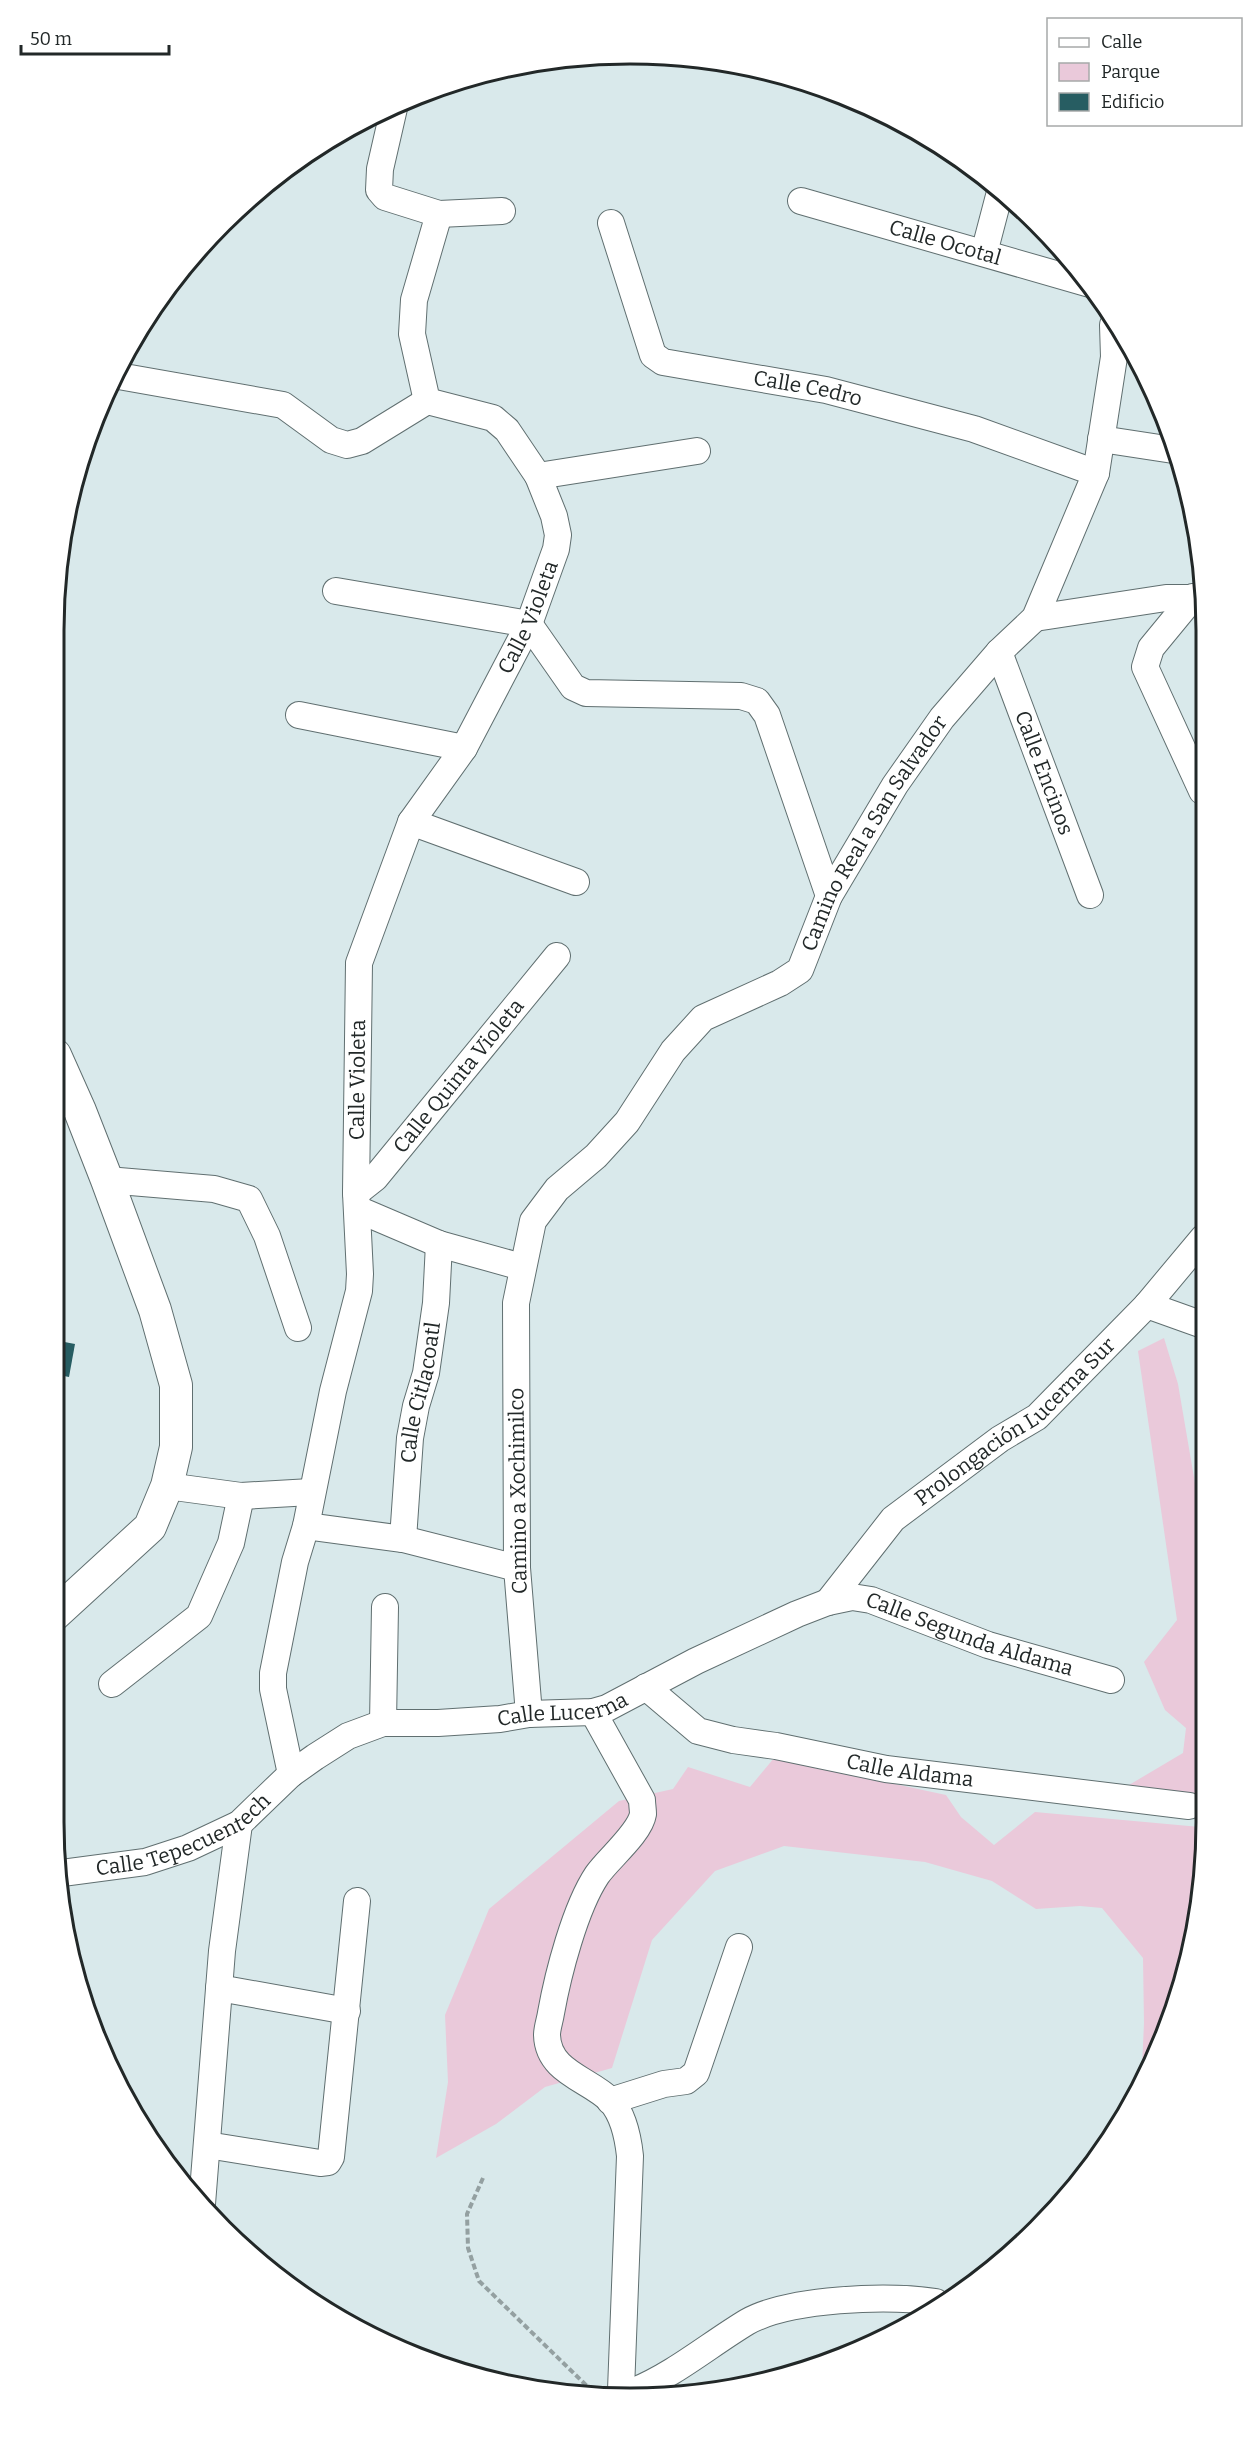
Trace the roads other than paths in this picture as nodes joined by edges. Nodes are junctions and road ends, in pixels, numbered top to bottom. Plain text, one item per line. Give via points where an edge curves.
1 (391, 118) edge
2 (801, 201) dead end
3 (998, 201) edge
4 (502, 212) dead end
5 (439, 214) junction
6 (611, 223) dead end
7 (984, 253) junction
8 (1073, 279) edge
9 (1113, 337) edge
10 (125, 377) edge
11 (427, 401) junction
12 (1101, 439) junction
13 (1165, 449) edge
14 (697, 451) dead end
15 (1095, 473) junction
16 (538, 476) junction
17 (336, 591) dead end
18 (1194, 597) edge
19 (1194, 600) edge
20 (1035, 618) junction
21 (529, 624) junction
22 (999, 652) junction
23 (299, 715) dead end
24 (464, 748) junction
25 (1196, 778) edge
26 (411, 822) junction
27 (576, 882) dead end
28 (1090, 895) dead end
29 (829, 896) junction
30 (557, 956) dead end
31 (64, 1075) edge
32 (107, 1180) junction
33 (356, 1201) junction
34 (439, 1244) junction
35 (1196, 1246) edge
36 (522, 1267) junction
37 (1147, 1305) junction
38 (1196, 1322) edge
39 (298, 1328) dead end
40 (167, 1486) junction
41 (311, 1492) junction
42 (241, 1496) junction
43 (306, 1526) junction
44 (403, 1539) junction
45 (517, 1568) junction
46 (828, 1602) junction
47 (64, 1606) edge
48 (385, 1607) dead end
49 (1111, 1680) dead end
50 (112, 1684) dead end
51 (646, 1687) junction
52 (593, 1712) junction
53 (529, 1714) junction
54 (383, 1723) junction
55 (291, 1774) junction
56 (1189, 1806) dead end
57 (239, 1824) junction
58 (67, 1872) edge
59 (357, 1901) dead end
60 (739, 1947) dead end
61 (219, 1988) junction
62 (347, 2011) junction
63 (610, 2101) junction
64 (207, 2145) junction
65 (203, 2193) edge
66 (929, 2302) edge
67 (643, 2387) edge
68 (621, 2388) edge

1 - 5 street via 379,190 385,197
2 - 7 street, Calle Ocotal
3 - 7 street
4 - 5 street
5 - 11 street via 413,312 412,334
6 - 15 street, Calle Cedro via 653,355 663,362 826,390 974,429
7 - 8 street, Calle Ocotal
9 - 12 street, Camino Real a San Salvador via 1114,357
10 - 11 street via 283,405 331,440 347,445 362,441
11 - 16 street, Calle Violeta via 493,418 507,430
12 - 13 street
12 - 15 street, Camino Real a San Salvador
14 - 16 street
15 - 20 street, Camino Real a San Salvador
16 - 21 street, Calle Violeta via 558,535
17 - 21 street
18 - 20 street
19 - 25 street via 1151,648 1145,668
20 - 22 street, Camino Real a San Salvador
21 - 24 street, Calle Violeta
21 - 29 street via 573,687 586,693 741,696 757,701 767,715
22 - 28 street, Calle Encinos
22 - 29 street, Camino Real a San Salvador via 942,718 895,784
23 - 24 street
24 - 26 street, Calle Violeta
26 - 27 street
26 - 33 street, Calle Violeta via 359,963
29 - 36 street, Camino Real a San Salvador via 800,970 703,1018 673,1051 627,1122 596,1156 557,1189 533,1221
30 - 33 street, Calle Quinta Violeta
31 - 32 main road
32 - 39 street via 214,1189 249,1199 267,1236
32 - 40 main road via 155,1310 176,1385 176,1447
33 - 34 street
33 - 41 street, Calle Violeta via 359,1291
34 - 36 street
34 - 44 street, Calle Citlacoatl via 426,1373 410,1438
35 - 37 street, Prolongación Lucerna Sur
36 - 45 street, Camino a Xochimilco via 516,1303
37 - 38 street
37 - 46 street, Prolongación Lucerna Sur via 1038,1417 1000,1439 893,1519
40 - 42 street
40 - 47 main road via 150,1527
41 - 42 street
41 - 43 street, Calle Violeta
42 - 50 street via 231,1543 199,1616
43 - 44 street
43 - 55 street, Calle Violeta via 273,1673
44 - 45 street
45 - 53 street, Camino a Xochimilco
46 - 49 street, Calle Segunda Aldama via 852,1597 871,1600 988,1645
46 - 51 street, Calle Lucerna
48 - 54 street
51 - 52 street, Calle Lucerna
51 - 56 street, Calle Aldama via 698,1731 733,1740 886,1769
52 - 53 street, Calle Lucerna
52 - 63 street via 642,1800 643,1815 596,1877 579,1915 558,1976 547,2036 552,2055 568,2073
53 - 54 street, Calle Lucerna via 438,1723
54 - 55 street, Calle Lucerna via 348,1736
55 - 57 street, Calle Tepecuentech
57 - 58 street, Calle Tepecuentech via 188,1848 145,1862
57 - 61 street
59 - 62 street
60 - 63 street via 696,2073 686,2081
61 - 62 street
61 - 64 street
62 - 64 street via 332,2157 328,2162
63 - 68 street via 628,2135 630,2156
64 - 65 street
66 - 67 street via 867,2298 769,2312

